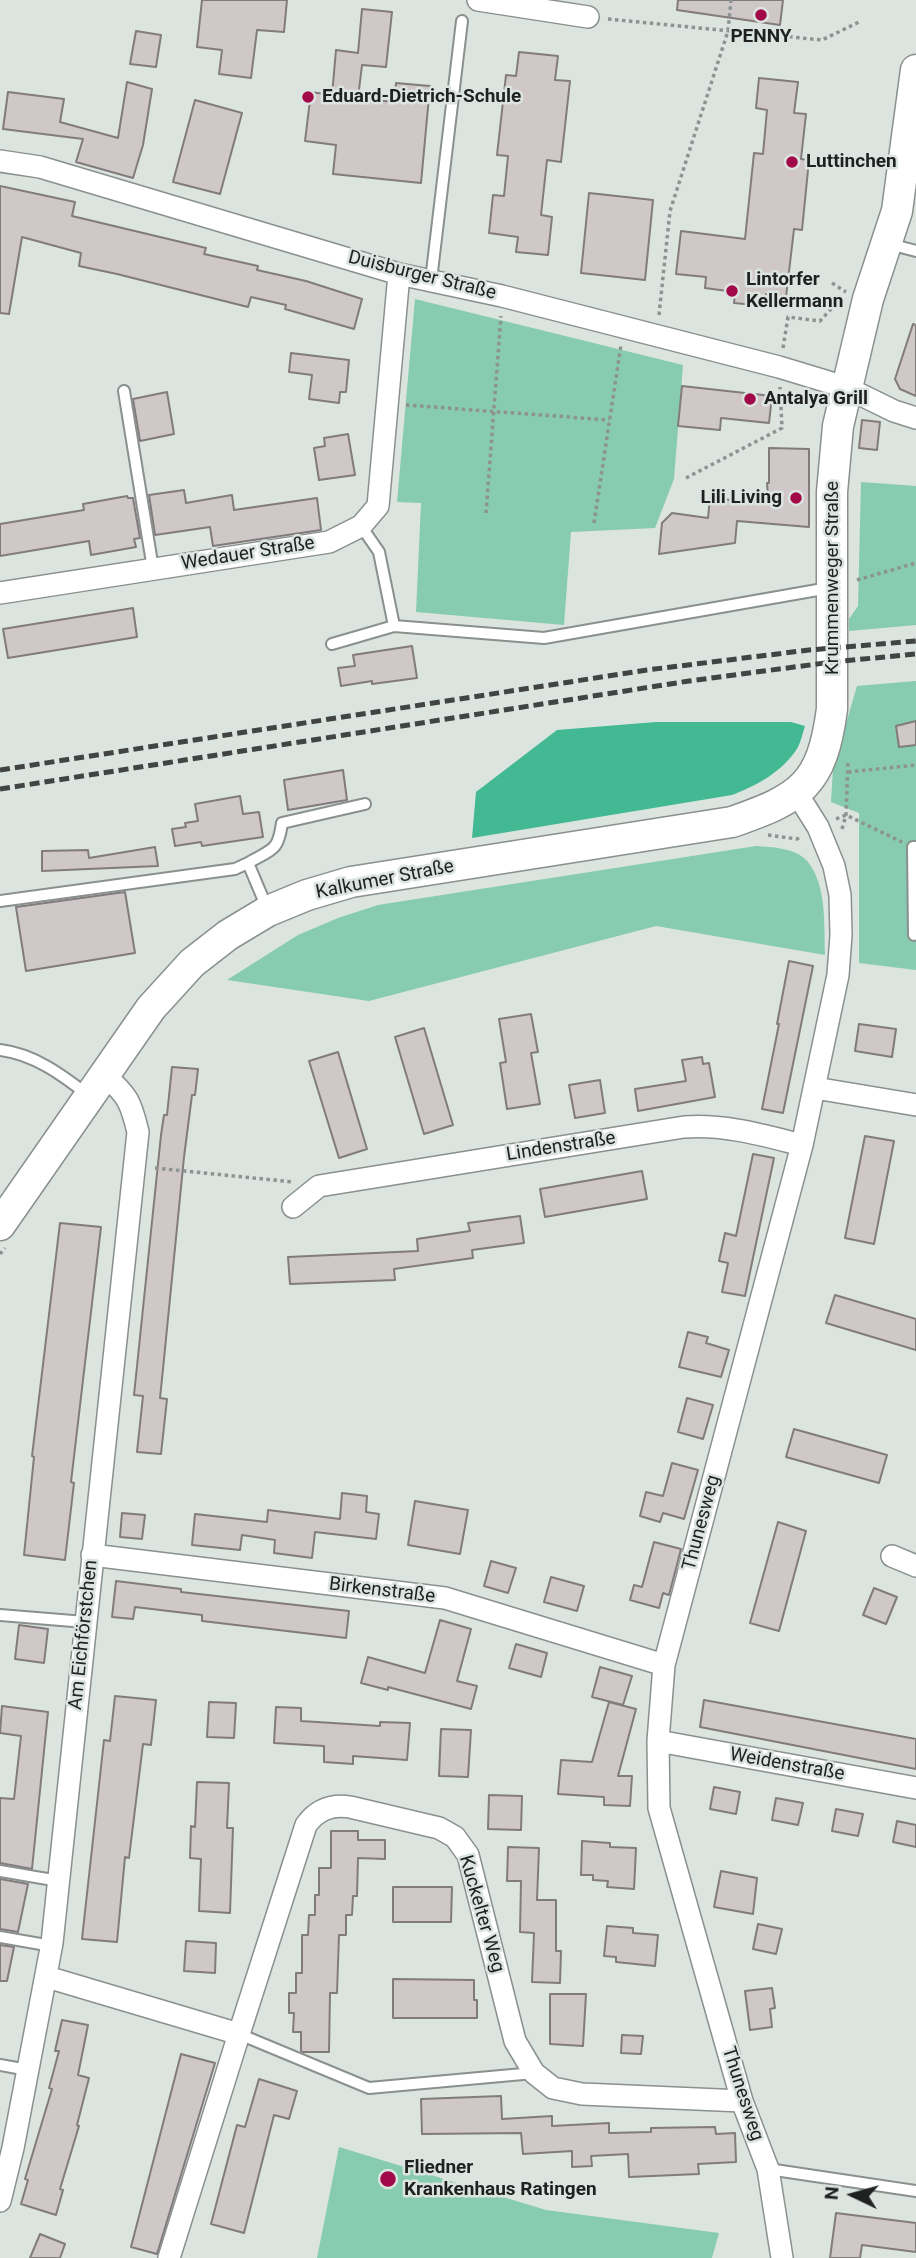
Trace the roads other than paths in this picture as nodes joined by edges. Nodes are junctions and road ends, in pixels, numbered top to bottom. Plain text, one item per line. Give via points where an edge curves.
1 (478, 0) edge
2 (588, 17) road end
3 (462, 21) dead end
4 (916, 70) edge
5 (0, 161) edge
6 (886, 243) junction
7 (916, 251) edge
8 (399, 274) junction
9 (431, 280) junction
10 (845, 387) junction
11 (124, 391) dead end
12 (916, 418) edge
13 (361, 526) junction
14 (153, 569) junction
15 (832, 587) junction
16 (0, 593) edge
17 (394, 626) junction
18 (332, 644) dead end
19 (817, 768) joint
20 (796, 792) junction
21 (365, 804) dead end
22 (914, 847) edge
23 (248, 863) junction
24 (0, 901) edge
25 (268, 911) junction
26 (914, 935) dead end
27 (0, 1050) edge
28 (98, 1086) junction
29 (815, 1088) junction
30 (916, 1105) edge
31 (802, 1145) junction
32 (293, 1207) dead end
33 (4, 1235) edge
34 (92, 1555) junction
35 (892, 1556) dead end
36 (916, 1566) edge
37 (0, 1615) edge
38 (85, 1622) junction
39 (664, 1665) junction
40 (657, 1741) junction
41 (916, 1788) edge
42 (0, 1871) edge
43 (59, 1881) junction
44 (0, 1937) edge
45 (52, 1946) junction
46 (47, 1977) junction
47 (239, 2034) junction
48 (0, 2065) edge
49 (28, 2070) junction
50 (534, 2073) junction
51 (742, 2101) junction
52 (768, 2169) junction
53 (916, 2191) edge
54 (0, 2201) edge
55 (169, 2258) edge
56 (782, 2258) edge

1 - 2 street
3 - 9 lane
4 - 6 main road, Krummenweger Straße via 897,211
5 - 8 street, Duisburger Straße via 40,167
6 - 7 lane
6 - 10 main road, Krummenweger Straße
8 - 9 street, Duisburger Straße
8 - 13 street via 378,506
9 - 10 street, Duisburger Straße via 623,326
10 - 12 street, Duisburger Straße
10 - 15 main road, Krummenweger Straße via 832,492
11 - 14 lane
13 - 14 street, Wedauer Straße via 329,542
13 - 17 lane via 379,552
14 - 16 street, Wedauer Straße
15 - 17 lane via 544,638
15 - 19 main road, Krummenweger Straße via 832,709 827,743
17 - 18 lane
19 - 20 main road, Kalkumer Straße
20 - 25 main road, Kalkumer Straße via 772,808 732,822 351,882
20 - 29 street, Thunesweg via 818,827 840,895 838,975
21 - 23 lane via 282,823 272,850
22 - 26 lane
23 - 24 lane via 235,869
23 - 25 lane
25 - 28 main road, Kalkumer Straße via 192,963 151,1008
27 - 28 lane
28 - 33 main road, Kalkumer Straße
28 - 34 street, Am Eichförstchen via 125,1093 138,1132
29 - 30 street
29 - 31 street, Thunesweg
31 - 32 street, Lindenstraße via 734,1128 684,1127 319,1186
31 - 39 street, Thunesweg
34 - 38 street, Am Eichförstchen
34 - 39 street, Birkenstraße via 445,1598
35 - 36 street
37 - 38 lane
38 - 43 street, Am Eichförstchen
39 - 40 street, Thunesweg
40 - 41 street, Weidenstraße
40 - 51 street, Thunesweg via 659,1808
42 - 43 lane
43 - 45 street, Am Eichförstchen
44 - 45 lane
45 - 46 street, Am Eichförstchen
46 - 47 street
46 - 49 street, Am Eichförstchen
47 - 50 lane via 369,2088
47 - 50 street, Kuckelter Weg via 306,1825 321,1810 350,1807 439,1828 455,1837 468,1855 515,2041
47 - 55 street, Kuckelter Weg
48 - 49 lane
49 - 54 street, Am Eichförstchen
50 - 51 street, Kuckelter Weg via 553,2088 582,2094
51 - 52 street, Thunesweg
52 - 53 lane
52 - 56 street, Thunesweg

